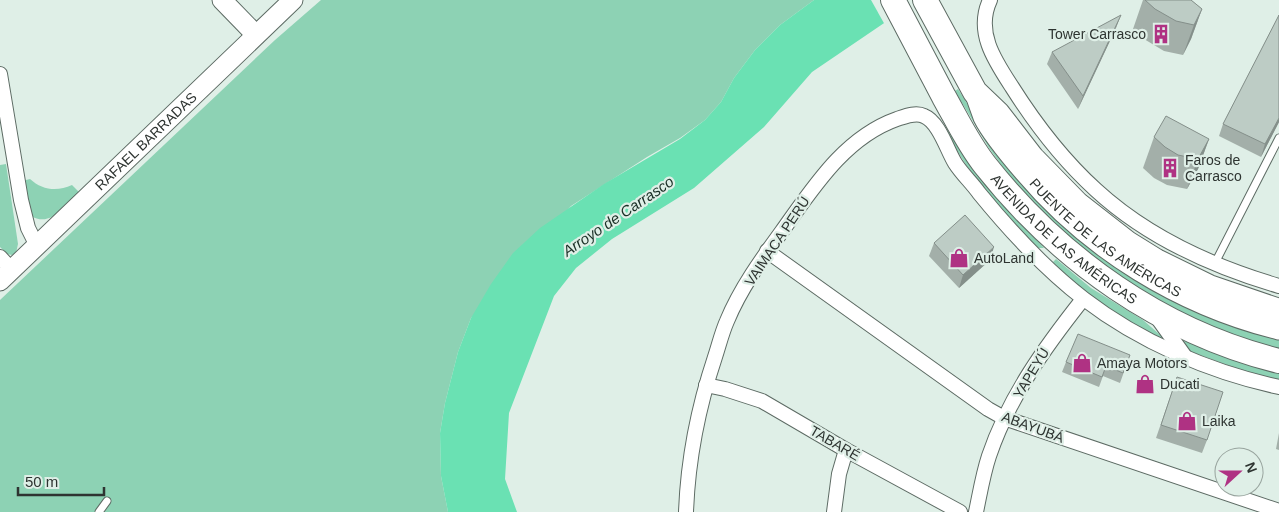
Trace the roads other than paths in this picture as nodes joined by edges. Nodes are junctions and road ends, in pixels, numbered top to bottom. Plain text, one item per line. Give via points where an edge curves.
1 (222, 0) edge
2 (293, 0) edge
3 (893, 0) edge
4 (925, 0) edge
5 (990, 0) edge
6 (256, 35) junction
7 (0, 74) edge
8 (975, 92) junction
9 (1279, 138) edge
10 (37, 246) junction
11 (1063, 247) junction
12 (767, 252) junction
13 (1038, 257) junction
14 (1215, 263) junction
15 (4, 269) edge
16 (1279, 286) edge
17 (1083, 299) junction
18 (1152, 311) junction
19 (1279, 311) edge
20 (1279, 329) edge
21 (1185, 356) junction
22 (1279, 361) edge
23 (706, 385) junction
24 (1279, 387) edge
25 (1004, 418) junction
26 (846, 450) junction
27 (107, 501) dead end
28 (1279, 511) edge
29 (100, 512) edge
30 (686, 512) edge
31 (834, 512) edge
32 (960, 512) edge
33 (976, 512) edge

1 - 6 main road
2 - 6 main road, RAFAEL BARRADAS
3 - 11 highway, AVENIDA DE LAS AMÉRICAS via 984,164
4 - 8 highway
5 - 14 street via 984,22 990,50 1030,115 1053,145 1096,190 1125,212 1167,239
6 - 10 main road, RAFAEL BARRADAS
7 - 10 street via 20,200
8 - 19 highway via 998,114 1057,185 1094,219 1127,243 1209,287
8 - 20 main road, PUENTE DE LAS AMÉRICAS via 985,118 1013,158 1057,207 1103,246 1189,297
9 - 14 lane
10 - 15 main road, RAFAEL BARRADAS
11 - 13 street
11 - 18 highway, AVENIDA DE LAS AMÉRICAS via 1101,278
12 - 13 street, VAIMACA PERÚ via 821,177 843,154 868,133 889,122 922,114 935,125 955,163 1009,228
12 - 23 street, VAIMACA PERÚ via 727,320
12 - 25 street, ABAYUBÁ via 988,410
13 - 17 street
14 - 16 street
17 - 21 street via 1147,339
17 - 25 street, YAPEYÚ via 1038,357
18 - 21 street
18 - 22 highway, AVENIDA DE LAS AMÉRICAS via 1235,348
21 - 24 street
23 - 26 street, TABARÉ via 762,401
23 - 30 street, VAIMACA PERÚ via 694,432
25 - 28 street, ABAYUBÁ
25 - 33 street, YAPEYÚ via 989,457
26 - 31 street
26 - 32 street, TABARÉ
27 - 29 lane

